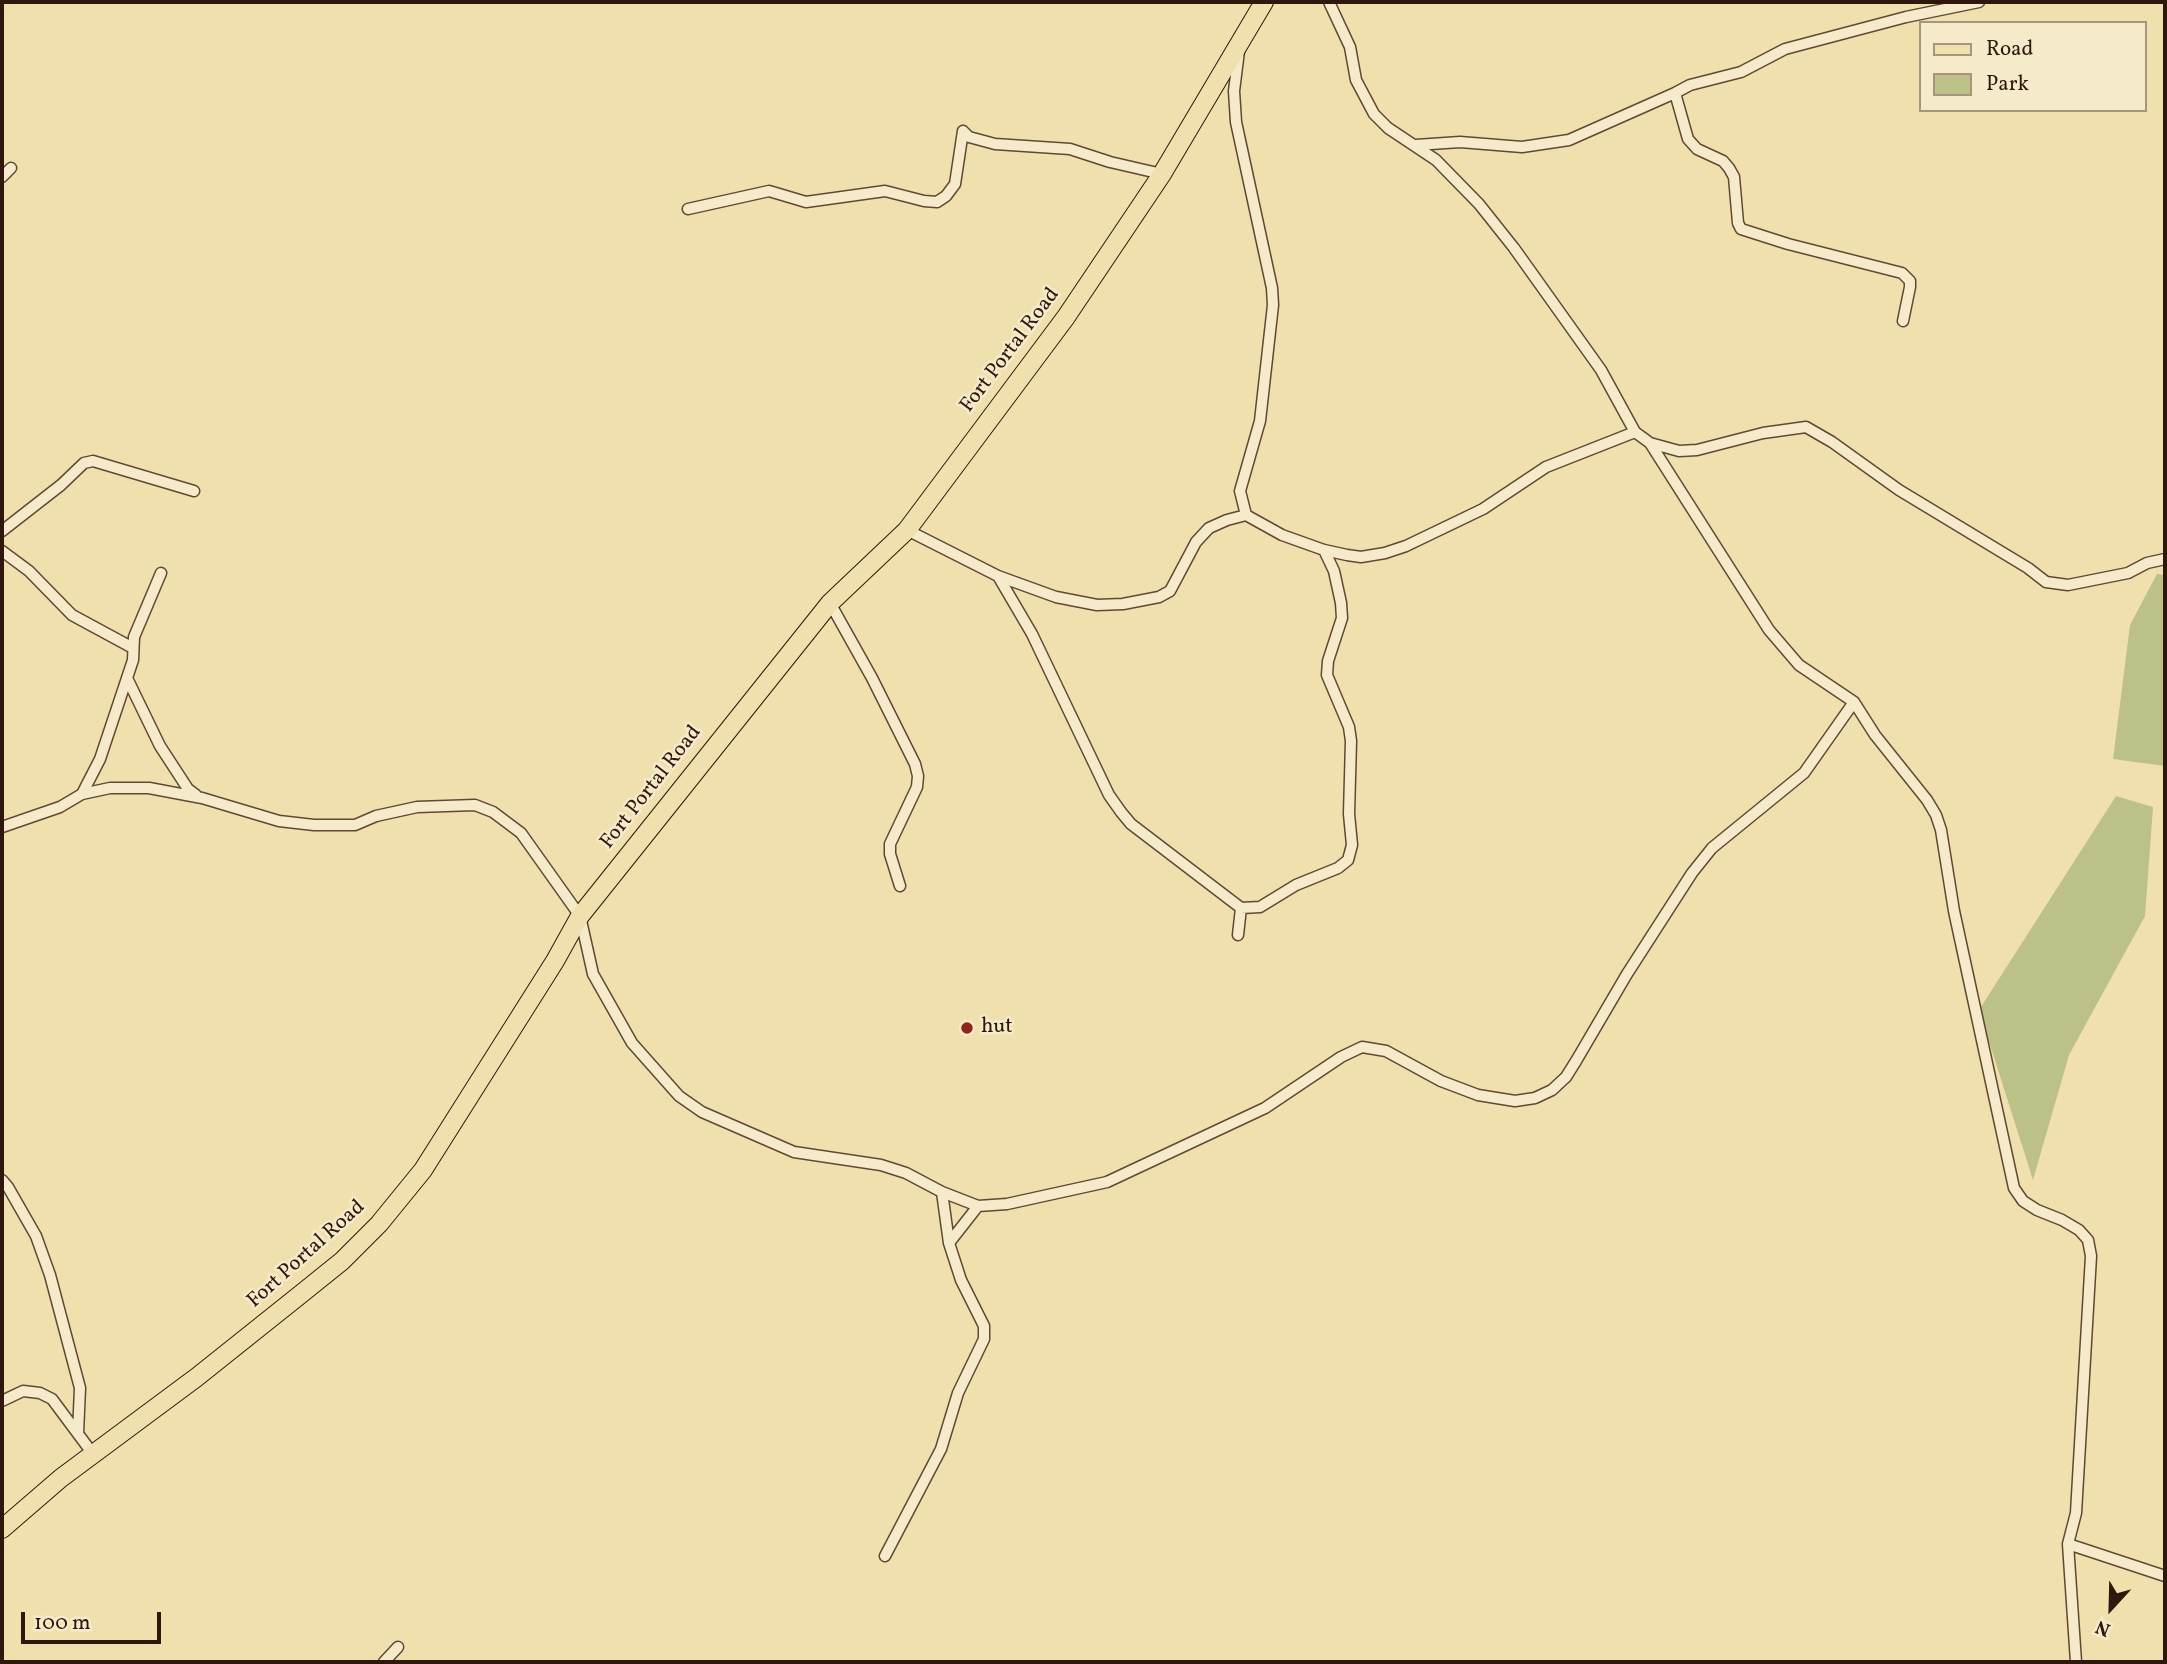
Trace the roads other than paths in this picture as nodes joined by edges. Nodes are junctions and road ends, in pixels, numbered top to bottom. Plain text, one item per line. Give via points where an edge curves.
1 (1264, 2) edge
2 (1329, 2) edge
3 (1979, 2) edge
4 (1241, 41) junction
5 (1675, 93) junction
6 (1416, 145) junction
7 (2, 170) edge
8 (1162, 174) junction
9 (2, 177) edge
10 (688, 209) dead end
11 (1903, 321) dead end
12 (1635, 432) junction
13 (1650, 443) junction
14 (194, 491) dead end
15 (1245, 515) junction
16 (907, 530) junction
17 (2, 531) edge
18 (1324, 550) junction
19 (2, 551) edge
20 (1347, 555) junction
21 (2165, 559) edge
22 (1334, 571) junction
23 (160, 573) dead end
24 (998, 576) junction
25 (830, 603) junction
26 (133, 648) junction
27 (127, 678) junction
28 (1854, 702) junction
29 (82, 794) junction
30 (201, 798) junction
31 (2, 827) edge
32 (900, 886) dead end
33 (1241, 908) junction
34 (580, 916) junction
35 (1238, 935) dead end
36 (2, 1180) edge
37 (942, 1192) junction
38 (978, 1206) junction
39 (949, 1243) junction
40 (2, 1401) edge
41 (78, 1434) junction
42 (93, 1454) junction
43 (2, 1529) edge
44 (2068, 1544) junction
45 (885, 1556) dead end
46 (2165, 1576) edge
47 (398, 1647) dead end
48 (384, 1662) edge
49 (2076, 1662) edge

1 - 4 main road, Fort Portal Road
2 - 6 street via 1350,47 1364,100 1388,128
3 - 5 street via 1805,43 1741,72 1707,79
4 - 8 main road, Fort Portal Road
4 - 15 street via 1234,92 1236,122 1273,305 1260,421 1240,491
5 - 6 street via 1569,140 1543,146
5 - 11 street via 1688,139 1723,161 1734,177 1741,229 1902,274 1910,281
6 - 12 street via 1451,175 1514,248 1601,370
7 - 9 street via 11,168
8 - 10 street via 1070,149 995,144 963,131 955,184 937,202 885,191 806,202 769,191
8 - 16 main road, Fort Portal Road via 1066,317
12 - 13 street
12 - 20 street via 1546,467 1483,509 1406,546 1362,557
13 - 21 street via 1679,451 1697,450 1806,427 2046,582 2068,585 2128,573
13 - 28 street via 1769,631 1799,665
14 - 17 street via 93,461 84,463
15 - 18 street
15 - 24 street via 1209,528 1196,542 1170,592 1159,597 1097,605 1056,597
16 - 24 street
16 - 25 main road, Fort Portal Road
18 - 20 street
18 - 22 street
19 - 26 street via 72,615
20 - 22 street
22 - 33 street via 1342,618 1328,675 1350,734 1352,845 1348,860 1260,907
23 - 26 street
24 - 33 street via 1121,812
25 - 32 street via 918,776 890,844
25 - 34 main road, Fort Portal Road
26 - 27 street
27 - 29 street via 100,759
27 - 30 street via 160,746 188,789
28 - 38 street via 1804,773 1712,848 1692,873 1566,1077 1552,1090 1515,1101 1478,1095 1386,1051 1362,1048 1265,1108 1107,1182 1020,1202
28 - 44 street via 1927,800 1941,830 2014,1188 2023,1201 2079,1230 2088,1241 2091,1256 2076,1513
29 - 30 street via 149,788
29 - 31 street via 60,807
30 - 34 street via 279,821 340,826 417,807 475,805 521,833
33 - 35 street
34 - 37 street via 593,974 632,1043 679,1096 702,1112 794,1152 881,1165
34 - 42 main road, Fort Portal Road via 423,1170 379,1224 301,1294
36 - 41 street via 36,1236 50,1275 80,1388
37 - 38 street
37 - 39 street
38 - 39 street
39 - 45 street via 984,1326 984,1339 958,1393 941,1450
40 - 41 street via 23,1391 40,1393 59,1407
41 - 42 street
42 - 43 main road, Fort Portal Road
44 - 46 street
44 - 49 street
47 - 48 street

